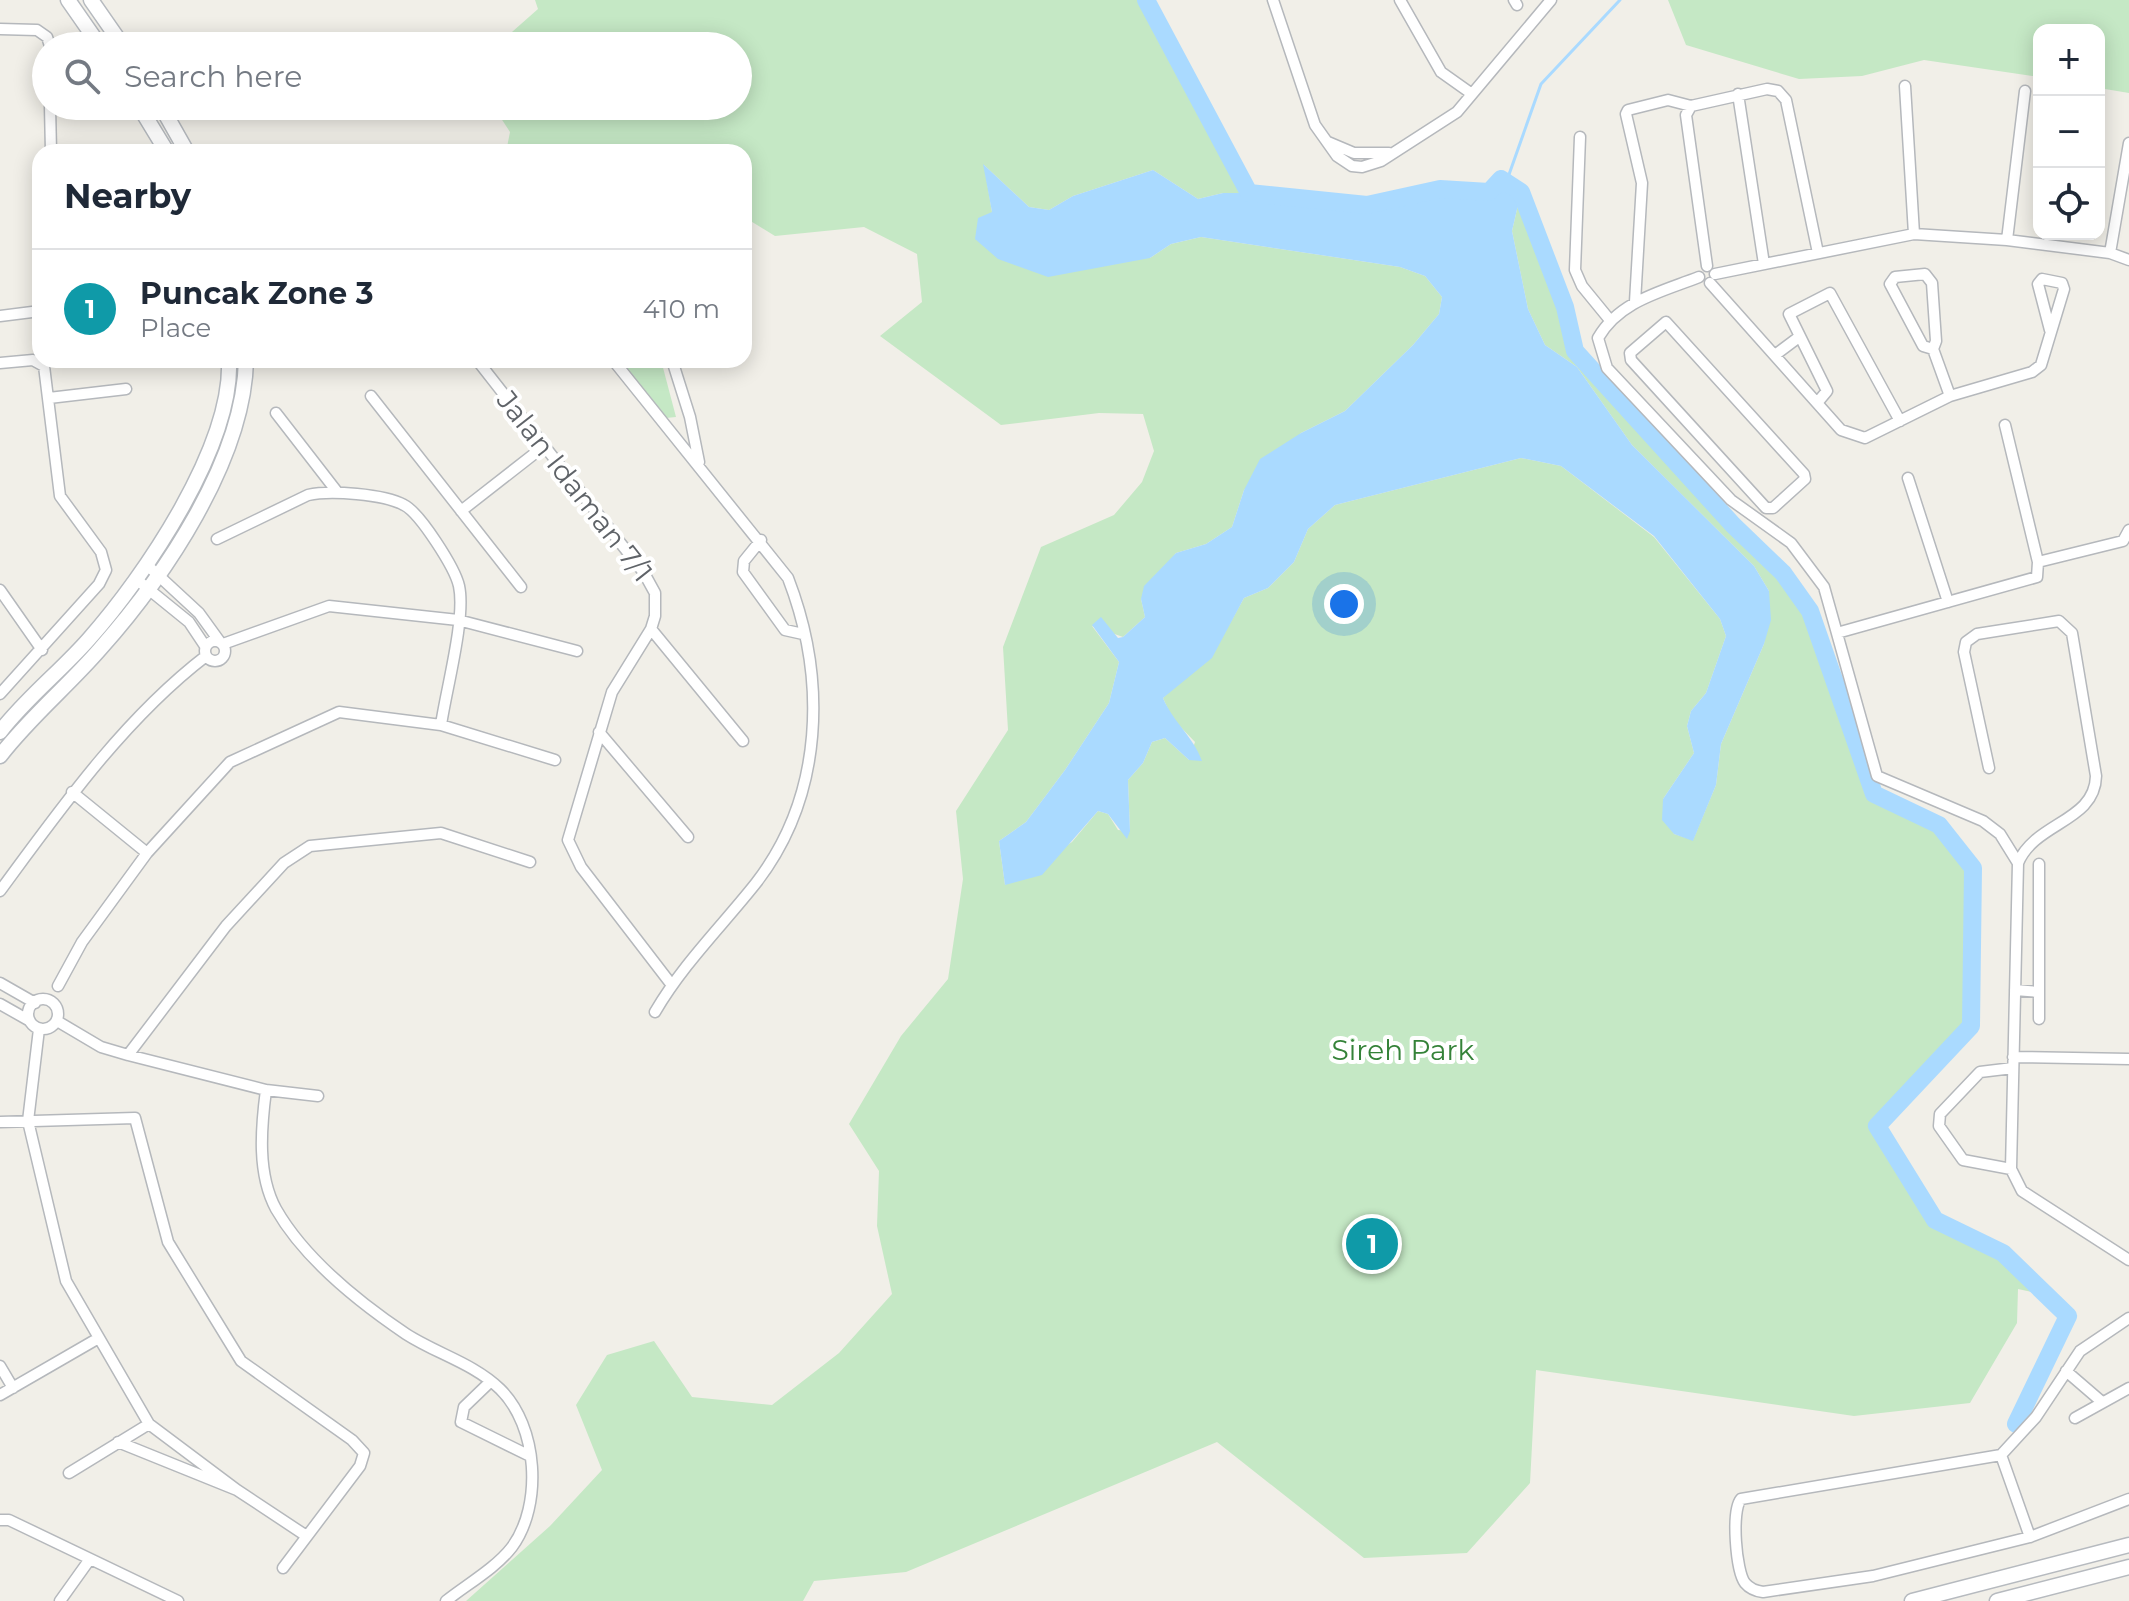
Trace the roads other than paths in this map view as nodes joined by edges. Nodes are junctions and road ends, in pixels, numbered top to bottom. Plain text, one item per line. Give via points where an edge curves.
1 (68, 0) edge
2 (91, 0) edge
3 (1273, 0) edge
4 (1400, 0) edge
5 (1551, 0) edge
6 (0, 29) edge
7 (42, 32) edge
8 (90, 32) edge
9 (113, 32) edge
10 (1905, 86) dead end
11 (2025, 91) dead end
12 (1472, 94) junction
13 (1738, 94) junction
14 (1691, 106) junction
15 (50, 120) edge
16 (148, 120) edge
17 (169, 120) edge
18 (1580, 137) dead end
19 (2129, 143) edge
20 (51, 144) edge
21 (162, 144) edge
22 (182, 144) edge
23 (1914, 234) junction
24 (2007, 240) junction
25 (1818, 253) junction
26 (2110, 253) junction
27 (2129, 260) edge
28 (1764, 264) junction
29 (1711, 274) junction
30 (1635, 302) junction
31 (32, 312) edge
32 (0, 316) edge
33 (1609, 319) junction
34 (2050, 330) dead end
35 (1799, 337) junction
36 (1933, 349) junction
37 (1775, 355) junction
38 (32, 360) edge
39 (0, 363) edge
40 (43, 368) edge
41 (228, 368) edge
42 (245, 368) edge
43 (483, 368) edge
44 (620, 368) edge
45 (675, 368) edge
46 (1653, 384) junction
47 (126, 389) dead end
48 (371, 396) dead end
49 (1950, 396) junction
50 (49, 398) junction
51 (1636, 399) junction
52 (1817, 403) junction
53 (276, 413) dead end
54 (690, 417) junction
55 (1900, 421) junction
56 (2005, 425) dead end
57 (670, 428) junction
58 (543, 447) junction
59 (699, 463) junction
60 (1908, 478) dead end
61 (1738, 479) junction
62 (1722, 492) junction
63 (338, 493) junction
64 (461, 511) junction
65 (2129, 530) edge
66 (217, 539) dead end
67 (761, 540) junction
68 (2038, 562) junction
69 (152, 569) junction
70 (142, 584) junction
71 (521, 587) dead end
72 (0, 590) edge
73 (1948, 602) junction
74 (458, 620) junction
75 (651, 629) junction
76 (1837, 633) junction
77 (803, 634) junction
78 (222, 643) junction
79 (42, 650) junction
80 (206, 651) junction
81 (577, 651) dead end
82 (0, 694) edge
83 (441, 725) junction
84 (0, 732) edge
85 (599, 732) junction
86 (743, 741) dead end
87 (0, 756) edge
88 (555, 760) dead end
89 (1989, 768) dead end
90 (72, 792) junction
91 (688, 837) dead end
92 (147, 853) junction
93 (530, 862) dead end
94 (2018, 863) junction
95 (2039, 864) dead end
96 (0, 891) edge
97 (2017, 903) junction
98 (2039, 903) junction
99 (0, 983) edge
100 (671, 984) junction
101 (58, 986) dead end
102 (2015, 990) junction
103 (2039, 992) junction
104 (35, 1003) junction
105 (0, 1004) edge
106 (655, 1012) dead end
107 (2039, 1019) dead end
108 (30, 1021) junction
109 (57, 1021) junction
110 (39, 1029) junction
111 (128, 1055) junction
112 (2129, 1059) edge
113 (2013, 1063) junction
114 (266, 1090) junction
115 (318, 1096) dead end
116 (28, 1121) junction
117 (0, 1122) edge
118 (2011, 1169) junction
119 (2129, 1260) edge
120 (2129, 1318) edge
121 (97, 1339) junction
122 (0, 1366) edge
123 (2066, 1371) junction
124 (490, 1382) junction
125 (13, 1388) junction
126 (2129, 1388) edge
127 (0, 1395) edge
128 (2102, 1402) junction
129 (2075, 1418) dead end
130 (149, 1424) junction
131 (118, 1442) junction
132 (2001, 1455) junction
133 (530, 1456) junction
134 (69, 1473) dead end
135 (237, 1490) junction
136 (2129, 1499) edge
137 (0, 1520) edge
138 (305, 1535) junction
139 (2030, 1537) junction
140 (2129, 1545) edge
141 (90, 1559) junction
142 (2129, 1567) edge
143 (283, 1568) dead end
144 (450, 1599) edge
145 (60, 1601) edge
146 (178, 1601) edge
147 (1912, 1601) edge
148 (1997, 1601) edge

1 - 8 main road
2 - 9 main road
3 - 12 street via 1315,125 1343,162 1372,166 1445,121
4 - 12 street via 1441,72
5 - 12 street
6 - 7 street
10 - 23 street
11 - 24 street
13 - 14 street
13 - 25 street via 1767,89 1786,100
13 - 28 street
14 - 29 street via 1686,115
14 - 30 street via 1668,100 1626,114 1642,183
15 - 20 street
16 - 21 main road
17 - 22 main road
18 - 33 street via 1575,270
19 - 26 street
23 - 24 street
23 - 25 street
24 - 26 street
25 - 28 street
26 - 27 street
28 - 29 street
29 - 30 street
29 - 37 street
30 - 33 street
31 - 32 street
33 - 51 street via 1598,338 1600,353
34 - 49 street via 2041,365 2032,372
35 - 37 street
35 - 52 street via 1827,391
35 - 55 street via 1789,314 1830,293
36 - 36 street via 1929,276 1895,277 1890,284 1923,346
36 - 49 street
37 - 52 street
38 - 39 street
40 - 50 street
41 - 69 main road via 224,410
42 - 69 main road via 239,409 200,506
43 - 58 street, Jalan Idaman 7/1
44 - 57 street
45 - 54 street
46 - 51 street
46 - 61 street
46 - 61 street via 1630,356 1666,322 1806,477 1770,509
47 - 50 street
48 - 64 street
49 - 55 street
50 - 79 street via 60,496 101,552 106,570
51 - 62 street
52 - 55 street via 1853,437 1865,438
53 - 63 street
54 - 57 street
54 - 59 street
56 - 68 street
57 - 59 street
58 - 64 street
58 - 75 street, Jalan Idaman 7/1 via 653,586 657,607
59 - 67 street
60 - 73 street
61 - 62 street
62 - 76 street via 1803,556 1824,587
63 - 66 street via 308,495
63 - 74 street via 409,508 456,578
64 - 71 street
65 - 68 street via 2123,541
67 - 77 street via 788,578
67 - 77 street via 744,561 743,572 785,630
68 - 73 street via 2037,577
69 - 70 main road
69 - 78 street
70 - 80 street via 189,622
70 - 84 main road
70 - 87 main road via 99,650
72 - 79 street
73 - 76 street
74 - 78 street via 326,606
74 - 81 street
74 - 83 street
75 - 85 street, Jalan Idaman 7/1 via 617,682
75 - 86 street
76 - 94 street via 1877,776 1983,821 2000,834
77 - 100 street via 815,720 794,818 754,886
78 - 80 street via 210,641
78 - 80 street via 221,659 211,660
79 - 82 street
80 - 90 street
83 - 88 street
83 - 92 street via 339,712 230,762
85 - 91 street
85 - 100 street, Jalan Idaman 7/1 via 568,840 571,854
89 - 94 street via 1966,642 1977,634 2059,621 2072,633 2096,792 2086,807 2039,834
90 - 92 street
90 - 96 street
92 - 101 street via 82,942
93 - 111 street via 441,833 310,846 284,863 226,926
94 - 97 street
95 - 98 street
97 - 98 street
97 - 102 street
98 - 103 street
99 - 104 street
100 - 106 street
102 - 103 street
102 - 113 street
103 - 107 street
104 - 108 street
104 - 109 street via 53,1003
105 - 108 street
108 - 110 street
109 - 110 street
109 - 111 street via 101,1047
110 - 116 street
111 - 114 street
112 - 113 street
113 - 118 street
113 - 118 street via 1980,1072 1940,1114 1939,1126 1963,1160
114 - 115 street
114 - 124 street via 264,1179 277,1209 310,1253 408,1335 467,1364
116 - 117 street
116 - 121 street via 66,1281
116 - 138 street via 135,1118 168,1242 241,1361 364,1453 360,1466
118 - 119 street via 2022,1191
120 - 123 street via 2080,1351
121 - 125 street
121 - 130 street
122 - 125 street
123 - 128 street
123 - 132 street via 2036,1417
124 - 133 street via 514,1408
124 - 133 street via 464,1407 461,1422
125 - 127 street
126 - 128 street
128 - 129 street
130 - 131 street
130 - 135 street
131 - 134 street
131 - 135 street
132 - 139 street
132 - 139 street via 1741,1499 1734,1514 1741,1576 1754,1590 1873,1576
133 - 144 street via 530,1497 511,1549
135 - 138 street
136 - 139 street
137 - 141 street
138 - 143 street
140 - 147 main road
141 - 145 street
141 - 146 street
142 - 148 main road

